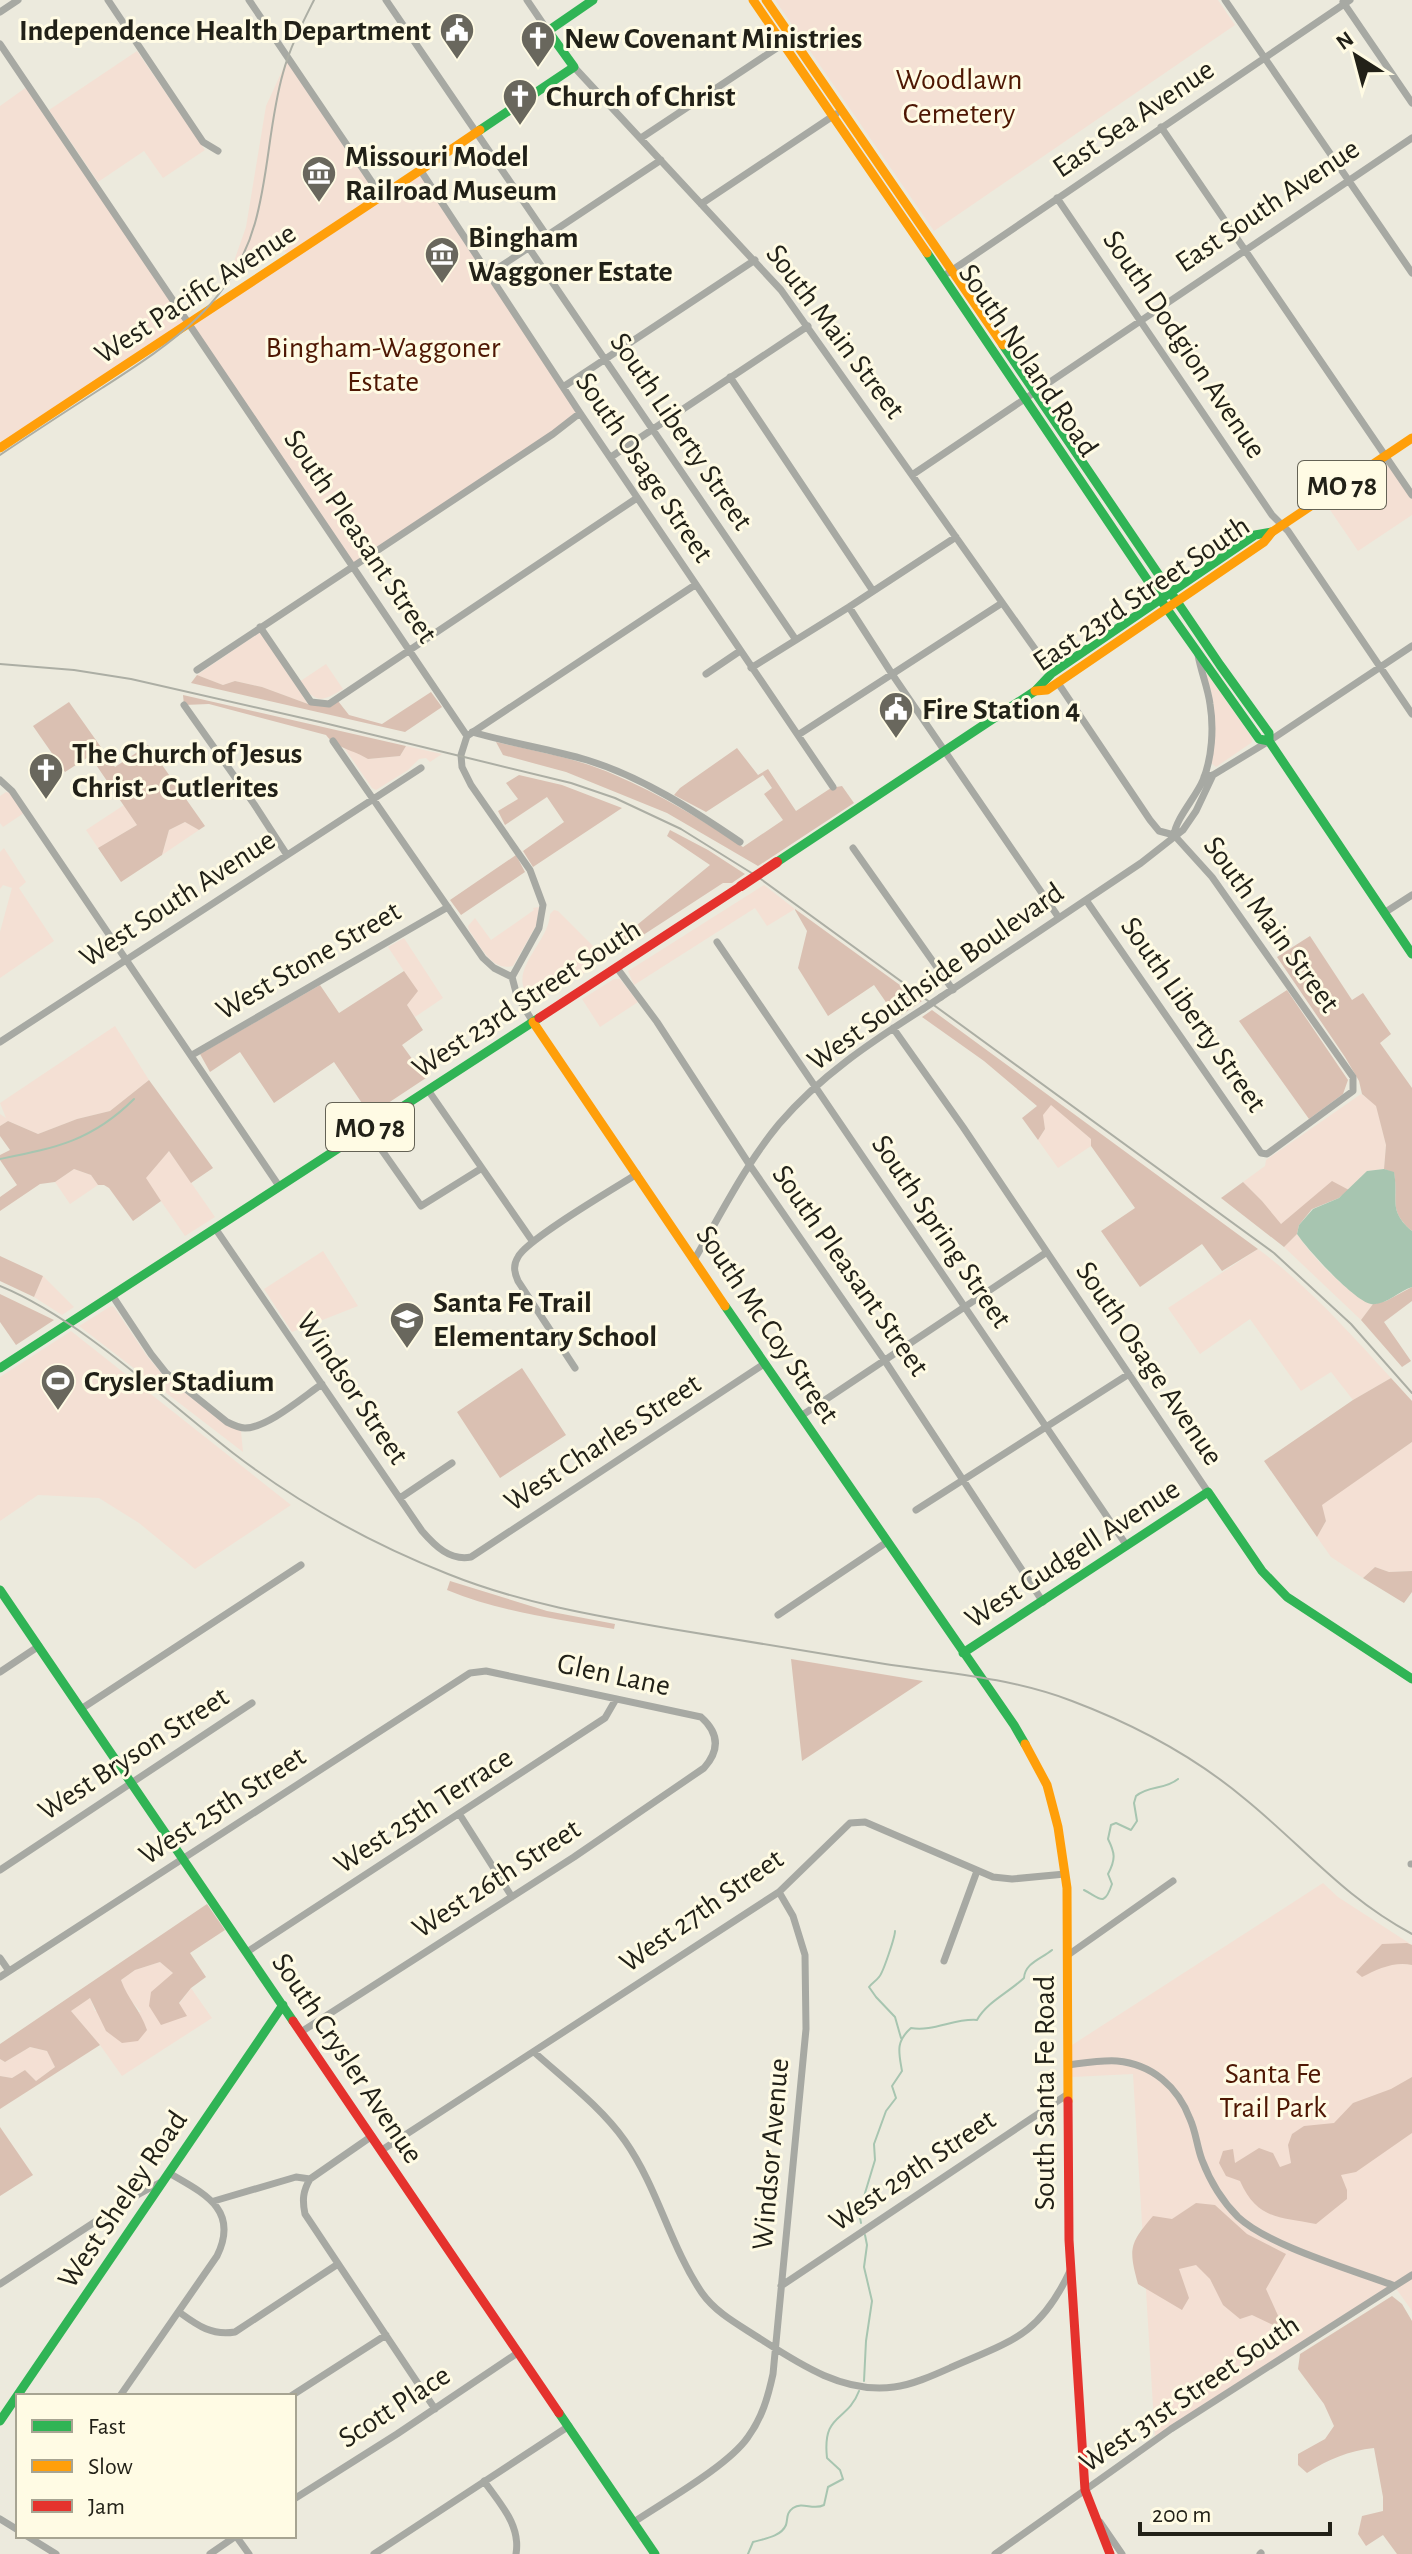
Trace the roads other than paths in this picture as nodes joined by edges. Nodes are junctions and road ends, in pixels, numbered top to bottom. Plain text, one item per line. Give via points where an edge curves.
1 (18, 0) edge
2 (108, 0) edge
3 (249, 0) edge
4 (386, 0) edge
5 (527, 0) edge
6 (593, 0) edge
7 (753, 0) edge
8 (766, 0) edge
9 (1225, 0) edge
10 (1346, 1) edge
11 (0, 12) edge
12 (548, 31) junction
13 (788, 41) junction
14 (0, 44) edge
15 (1264, 58) junction
16 (574, 67) junction
17 (1412, 103) edge
18 (837, 113) junction
19 (1161, 127) junction
20 (476, 135) junction
21 (641, 138) junction
22 (1412, 138) edge
23 (218, 151) dead end
24 (661, 160) junction
25 (421, 171) junction
26 (1347, 179) junction
27 (382, 197) junction
28 (1057, 198) junction
29 (701, 204) junction
30 (547, 236) junction
31 (529, 248) junction
32 (1244, 250) junction
33 (755, 260) junction
34 (1412, 273) edge
35 (489, 274) junction
36 (947, 274) junction
37 (1140, 320) junction
38 (189, 322) junction
39 (808, 326) junction
40 (604, 360) junction
41 (730, 377) junction
42 (563, 387) junction
43 (1030, 396) junction
44 (580, 413) junction
45 (651, 430) junction
46 (1412, 438) edge
47 (0, 448) edge
48 (1385, 456) junction
49 (611, 457) junction
50 (912, 475) junction
51 (1412, 495) edge
52 (637, 498) junction
53 (1277, 529) junction
54 (956, 537) junction
55 (352, 567) junction
56 (695, 585) junction
57 (873, 591) junction
58 (1169, 600) junction
59 (1002, 603) junction
60 (849, 607) junction
61 (260, 627) junction
62 (796, 640) junction
63 (1412, 646) edge
64 (409, 651) junction
65 (740, 651) junction
66 (1198, 653) junction
67 (1380, 667) junction
68 (751, 668) junction
69 (197, 670) dead end
70 (706, 674) dead end
71 (892, 674) junction
72 (1055, 678) junction
73 (1035, 691) joint
74 (184, 705) dead end
75 (1412, 714) edge
76 (469, 734) junction
77 (798, 735) junction
78 (333, 741) dead end
79 (1269, 741) junction
80 (945, 752) junction
81 (421, 768) dead end
82 (1208, 776) junction
83 (2, 786) edge
84 (833, 787) dead end
85 (373, 797) junction
86 (1174, 835) junction
87 (740, 842) dead end
88 (853, 848) dead end
89 (287, 855) junction
90 (1412, 895) edge
91 (1086, 900) junction
92 (448, 907) junction
93 (1384, 913) junction
94 (1059, 918) junction
95 (717, 942) dead end
96 (1412, 954) edge
97 (127, 959) junction
98 (617, 968) junction
99 (512, 977) junction
100 (953, 990) junction
101 (533, 1022) junction
102 (893, 1028) junction
103 (0, 1042) edge
104 (192, 1055) junction
105 (815, 1086) junction
106 (428, 1090) junction
107 (367, 1129) junction
108 (1263, 1154) joint
109 (749, 1164) junction
110 (482, 1168) junction
111 (637, 1174) junction
112 (279, 1186) junction
113 (215, 1228) junction
114 (533, 1242) junction
115 (1047, 1252) junction
116 (694, 1260) junction
117 (112, 1295) junction
118 (965, 1308) junction
119 (885, 1361) junction
120 (764, 1364) junction
121 (0, 1368) edge
122 (575, 1368) dead end
123 (1129, 1374) junction
124 (322, 1384) junction
125 (801, 1416) junction
126 (1047, 1428) junction
127 (452, 1463) dead end
128 (965, 1481) junction
129 (1208, 1492) junction
130 (400, 1498) junction
131 (916, 1510) dead end
132 (887, 1542) junction
133 (1127, 1546) junction
134 (465, 1558) joint
135 (301, 1565) dead end
136 (0, 1590) edge
137 (1043, 1602) junction
138 (778, 1615) dead end
139 (39, 1646) junction
140 (963, 1653) junction
141 (0, 1672) edge
142 (470, 1673) joint
143 (1412, 1679) edge
144 (616, 1699) junction
145 (252, 1703) dead end
146 (81, 1709) junction
147 (712, 1759) joint
148 (132, 1784) junction
149 (460, 1815) junction
150 (184, 1860) junction
151 (0, 1870) edge
152 (977, 1871) junction
153 (1065, 1874) junction
154 (1173, 1881) dead end
155 (779, 1892) junction
156 (512, 1897) junction
157 (247, 1952) junction
158 (1068, 1955) junction
159 (0, 1958) edge
160 (944, 1961) dead end
161 (9, 1971) junction
162 (0, 1977) edge
163 (283, 2005) junction
164 (301, 2032) junction
165 (534, 2052) junction
166 (1068, 2065) junction
167 (1068, 2094) junction
168 (372, 2136) junction
169 (382, 2150) junction
170 (166, 2177) junction
171 (310, 2179) junction
172 (214, 2201) junction
173 (338, 2264) junction
174 (1071, 2268) junction
175 (1412, 2275) edge
176 (0, 2284) edge
177 (781, 2286) junction
178 (1395, 2286) junction
179 (179, 2312) junction
180 (386, 2335) junction
181 (775, 2348) junction
182 (519, 2352) junction
183 (18, 2394) edge
184 (121, 2394) edge
185 (294, 2394) edge
186 (16, 2397) edge
187 (435, 2409) junction
188 (0, 2421) edge
189 (569, 2426) junction
190 (484, 2481) junction
191 (1085, 2490) junction
192 (296, 2498) edge
193 (1096, 2517) junction
194 (634, 2522) junction
195 (30, 2538) edge
196 (233, 2538) edge
197 (56, 2554) edge
198 (210, 2554) edge
199 (374, 2554) edge
200 (516, 2554) edge
201 (655, 2554) edge
202 (995, 2554) edge
203 (1110, 2554) edge
204 (1122, 2554) edge

1 - 11 street
2 - 23 street via 203,142
3 - 27 street
4 - 20 street
5 - 12 street, South Main Street
6 - 12 main road
7 - 13 main road, South Noland Road
8 - 13 main road, South Noland Road
9 - 15 street
10 - 15 street, East Sea Avenue
10 - 17 street
12 - 16 main road, South Main Street
13 - 18 main road, South Noland Road
13 - 21 street
14 - 38 street, South Pleasant Street
15 - 19 street, East Sea Avenue
15 - 26 street
16 - 20 main road, West Pacific Avenue
16 - 21 street, South Main Street
18 - 29 street
18 - 36 main road, South Noland Road
19 - 28 street, East Sea Avenue
19 - 32 street
20 - 25 main road, West Pacific Avenue
20 - 30 street
21 - 24 street, South Main Street
22 - 26 street, East South Avenue
24 - 29 street, South Main Street
24 - 30 street
25 - 27 main road, West Pacific Avenue
25 - 35 street, South Osage Street
26 - 32 street, East South Avenue
26 - 34 street
27 - 38 main road, West Pacific Avenue
28 - 36 street, East Sea Avenue
28 - 37 street, South Dodgion Avenue
29 - 33 street, South Main Street
30 - 31 street
31 - 35 street
31 - 40 street, South Liberty Street
32 - 37 street, East South Avenue
32 - 48 street
33 - 39 street, South Main Street
33 - 40 street
35 - 42 street, South Osage Street
36 - 43 main road, South Noland Road
37 - 43 street, East South Avenue
37 - 53 street, South Dodgion Avenue
38 - 47 main road, West Pacific Avenue
38 - 55 street, South Pleasant Street
39 - 41 street
39 - 50 street, South Main Street
40 - 42 street
40 - 45 street, South Liberty Street
41 - 45 street
41 - 57 street
42 - 44 street, South Osage Street
43 - 50 street, East South Avenue
43 - 58 main road, South Noland Road
44 - 49 street, South Osage Street
44 - 55 street
45 - 49 street
45 - 62 street, South Liberty Street
46 - 48 main road, East 23rd Street South / MO 78
48 - 51 street
48 - 53 main road, East 23rd Street South / MO 78
49 - 52 street, South Osage Street
50 - 54 street, South Main Street
52 - 56 street, South Osage Street
52 - 64 street
53 - 58 main road, East 23rd Street South / MO 78 via 1255,535
53 - 67 street, South Dodgion Avenue
54 - 57 street
54 - 59 street, South Main Street
55 - 61 street
55 - 64 street, South Pleasant Street
56 - 65 street, South Osage Street
56 - 76 street
57 - 60 street
58 - 66 main road, South Noland Road
58 - 72 main road, East 23rd Street South / MO 78
58 - 79 main road, South Noland Road via 1268,732
59 - 71 street
59 - 72 street, South Main Street
60 - 62 street
60 - 71 street
61 - 64 street via 311,702 329,704
61 - 69 street
62 - 68 street
63 - 67 street
64 - 76 street, South Pleasant Street
65 - 68 street, South Osage Street
65 - 70 street
66 - 79 main road, South Noland Road via 1258,738
66 - 82 street via 1211,712
67 - 75 street, South Dodgion Avenue
67 - 79 street
68 - 77 street, South Osage Street
71 - 77 street
71 - 80 street
72 - 73 main road, East 23rd Street South / MO 78 via 1047,690
72 - 86 street, South Main Street via 1150,820 1159,831
73 - 80 main road, West 23rd Street South / MO 78
74 - 89 street
76 - 87 street via 618,772 662,792
76 - 99 street via 462,767 530,870 543,905 539,928
77 - 84 street, South Osage Street
78 - 85 street
79 - 82 street
79 - 93 main road, South Noland Road
80 - 94 street
80 - 98 main road, West 23rd Street South / MO 78, bridge
81 - 85 street, West South Avenue
82 - 86 street
83 - 97 street via 12,791
85 - 89 street, West South Avenue
85 - 92 street
86 - 91 street, West Southside Boulevard
86 - 108 street, South Main Street via 1221,889 1353,1077 1350,1096
88 - 100 street
89 - 97 street, West South Avenue
90 - 93 street
91 - 94 street, West Southside Boulevard
91 - 108 street, South Liberty Street
92 - 99 street via 483,958
92 - 104 street, West Stone Street
93 - 96 main road, South Noland Road
94 - 100 street, West Southside Boulevard
95 - 105 street, South Spring Street
97 - 103 street, West South Avenue
97 - 104 street
98 - 101 main road, West 23rd Street South / MO 78
98 - 109 street, South Pleasant Street
99 - 101 street
100 - 102 street, West Southside Boulevard, bridge
101 - 106 main road, West 23rd Street South / MO 78
101 - 111 main road, South Mc Coy Street
102 - 105 street, West Southside Boulevard
102 - 115 street, South Osage Avenue
104 - 112 street
105 - 109 street, West Southside Boulevard
105 - 118 street, South Spring Street
106 - 107 main road, West 23rd Street South / MO 78
106 - 110 street
107 - 110 street via 421,1206
107 - 112 main road, West 23rd Street South / MO 78
109 - 116 street, West Southside Boulevard
109 - 119 street, South Pleasant Street
110 - 114 street
111 - 114 street
111 - 116 main road, South Mc Coy Street
112 - 113 main road, West 23rd Street South / MO 78
113 - 117 main road, West 23rd Street South / MO 78
113 - 124 street, Windsor Street
114 - 122 street via 516,1259 514,1273
115 - 118 street
115 - 123 street, South Osage Avenue
116 - 120 main road, South Mc Coy Street
117 - 121 main road, West 23rd Street South / MO 78
117 - 124 street via 168,1375 227,1422 246,1428 261,1425
118 - 119 street
118 - 126 street, South Spring Street
119 - 125 street
119 - 128 street, South Pleasant Street
120 - 125 main road, South Mc Coy Street
120 - 134 street, West Charles Street
123 - 126 street
123 - 129 street, South Osage Avenue
124 - 130 street, Windsor Street
125 - 132 main road, South Mc Coy Street
126 - 128 street
126 - 133 street, South Spring Street
127 - 130 street
128 - 131 street
128 - 137 street, South Pleasant Street
129 - 133 main road, West Gudgell Avenue
129 - 143 main road, South Osage Avenue via 1262,1571 1287,1597
130 - 134 street, Windsor Street via 434,1545
132 - 138 street
132 - 140 main road, South Mc Coy Street
133 - 137 main road, West Gudgell Avenue
135 - 146 street
136 - 139 main road, South Crysler Avenue
137 - 140 main road, West Gudgell Avenue
139 - 141 street
139 - 146 main road, South Crysler Avenue
140 - 153 main road, South Santa Fe Road via 1014,1725 1047,1785
142 - 144 street, Glen Lane via 486,1671
142 - 150 street, West 25th Street
144 - 147 street, Glen Lane via 701,1717 715,1735
144 - 149 street, West 25th Terrace via 605,1718
145 - 148 street, West Bryson Street
146 - 148 main road, South Crysler Avenue
147 - 156 street, West 26th Street
148 - 150 main road, South Crysler Avenue
148 - 151 street, West Bryson Street
149 - 156 street
149 - 157 street, West 25th Terrace
150 - 157 main road, South Crysler Avenue
150 - 161 street, West 25th Street
152 - 153 street, West 27th Street via 1012,1879
152 - 155 street, West 27th Street via 857,1821 843,1827
152 - 160 street
153 - 158 main road, South Santa Fe Road
154 - 158 street
155 - 165 street, West 27th Street
155 - 177 street, Windsor Avenue via 802,1939 806,1994
156 - 164 street, West 26th Street
157 - 163 main road, South Crysler Avenue
158 - 166 main road, South Santa Fe Road
159 - 161 street
161 - 162 street, West 25th Street
163 - 164 main road, South Crysler Avenue
163 - 170 main road, West Sheley Road
164 - 168 main road, South Crysler Avenue
165 - 169 street, West 27th Street
165 - 181 street via 627,2143 704,2296
166 - 167 main road, South Santa Fe Road
166 - 178 street via 1116,2061 1153,2071 1184,2104 1202,2160 1221,2198 1240,2218 1267,2236
167 - 174 main road, South Santa Fe Road
167 - 177 street, West 29th Street
168 - 169 main road, South Crysler Avenue
168 - 171 street
169 - 182 main road, South Crysler Avenue
170 - 172 street
170 - 176 street
170 - 183 main road, West Sheley Road
171 - 172 street via 296,2177
171 - 173 street via 302,2202 305,2214
172 - 179 street via 223,2226 222,2246
173 - 179 street via 235,2332 210,2332
173 - 180 street
174 - 181 street via 1060,2292 1030,2330 943,2371 894,2387 846,2383 818,2374
174 - 191 main road, South Santa Fe Road
175 - 178 street, West 31st Street South
177 - 181 street, Windsor Avenue
178 - 191 street, West 31st Street South
179 - 184 street
180 - 185 street
180 - 187 street
181 - 194 street, Windsor Avenue via 768,2397 747,2439 724,2461
182 - 187 street, Scott Place
182 - 189 main road, South Crysler Avenue
186 - 188 main road, West Sheley Road
187 - 192 street, Scott Place
189 - 190 street
189 - 194 main road, South Crysler Avenue
190 - 199 street
190 - 200 street via 515,2527
191 - 193 main road, South Santa Fe Road
191 - 202 street, West 31st Street South
193 - 203 main road, South Santa Fe Road
193 - 204 street
194 - 201 main road, South Crysler Avenue
195 - 197 street
196 - 198 street

